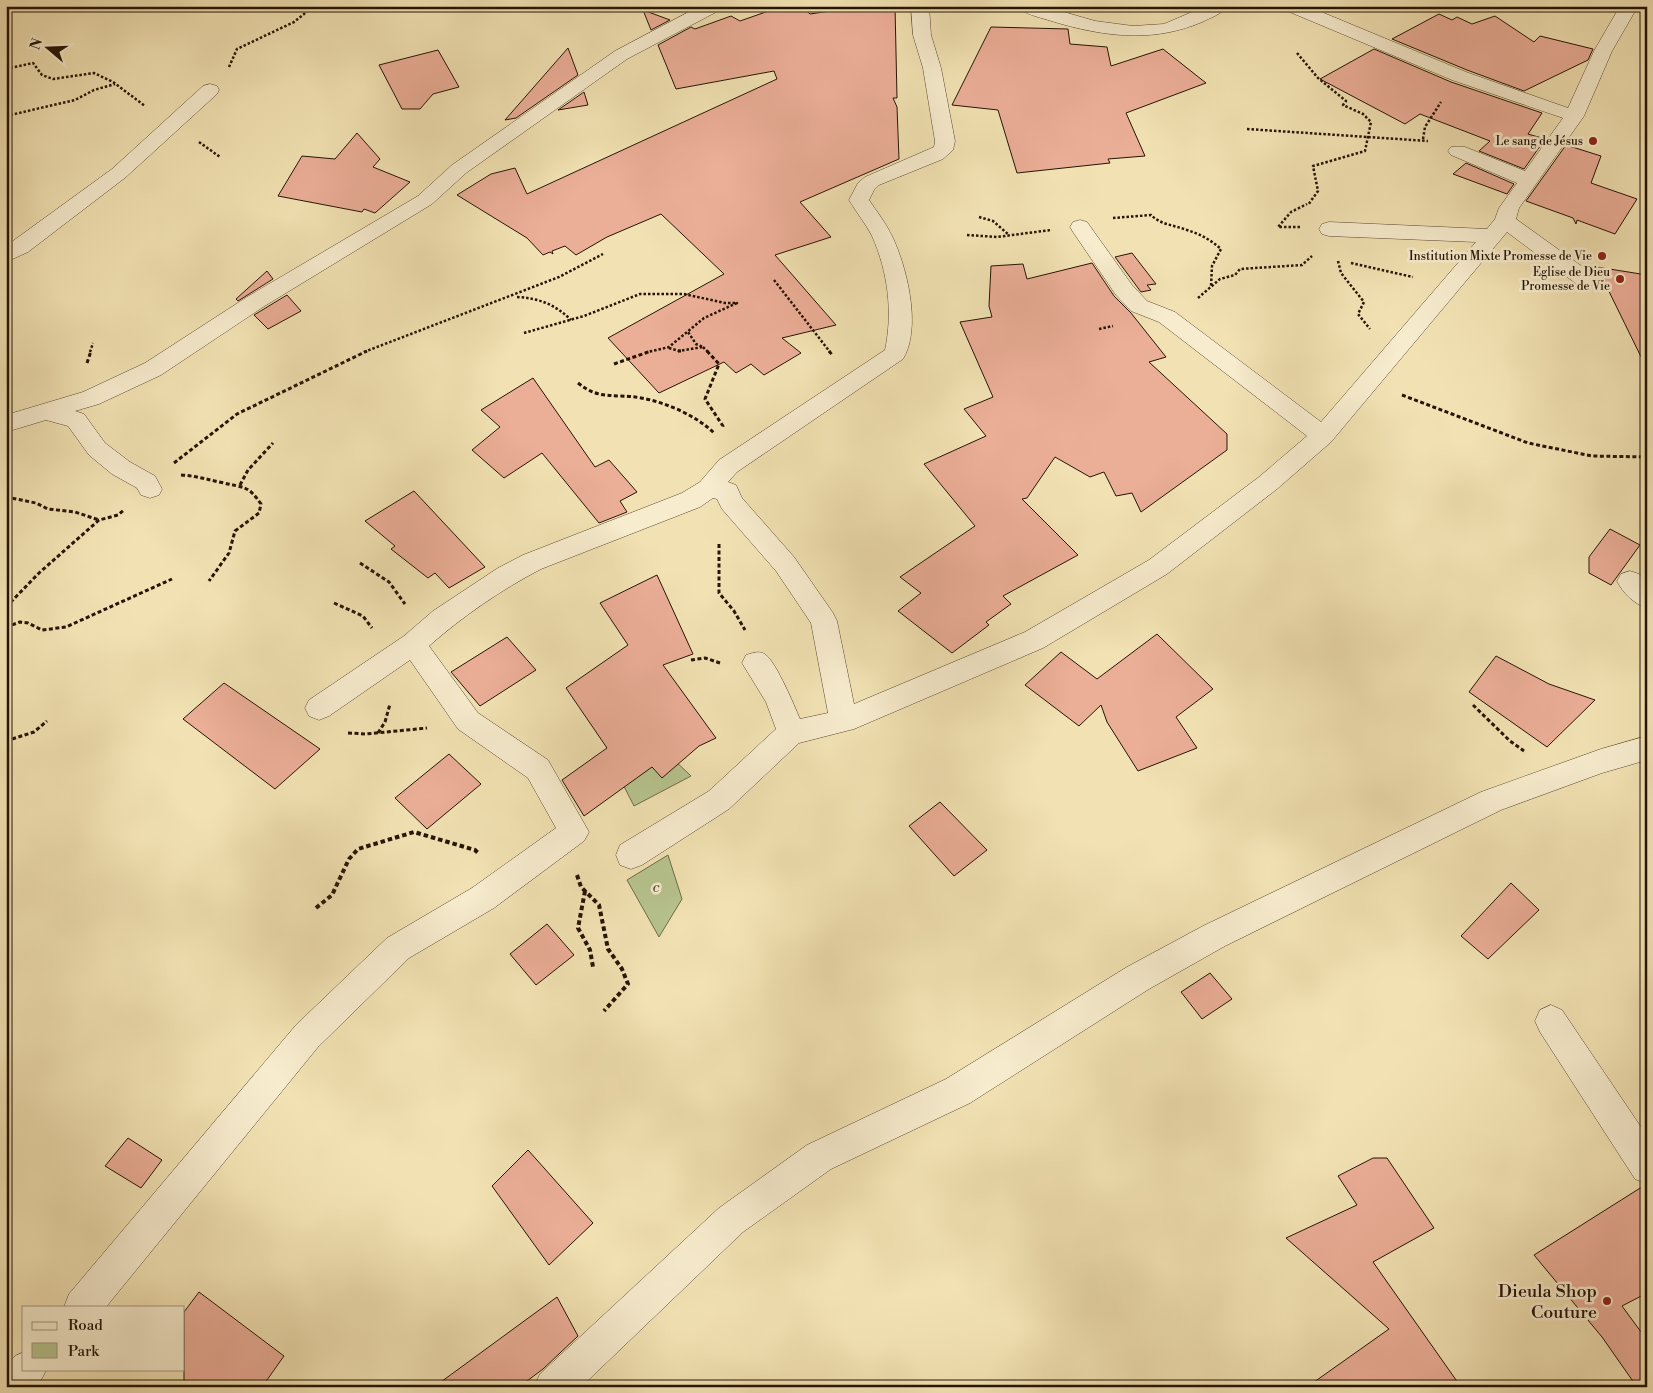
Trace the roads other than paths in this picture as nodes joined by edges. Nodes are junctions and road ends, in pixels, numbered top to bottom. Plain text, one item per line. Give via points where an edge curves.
1 (714, 6) edge
2 (920, 6) edge
3 (1026, 6) edge
4 (1219, 6) edge
5 (1291, 6) edge
6 (1629, 6) edge
7 (210, 90) road end
8 (1574, 116) junction
9 (1458, 151) road end
10 (1528, 180) junction
11 (1080, 227) road end
12 (1498, 228) junction
13 (1329, 229) dead end
14 (6, 255) edge
15 (1586, 280) dead end
16 (46, 412) junction
17 (6, 424) edge
18 (1323, 436) junction
19 (157, 481) road end
20 (709, 488) junction
21 (413, 644) junction
22 (756, 663) road end
23 (319, 708) dead end
24 (844, 721) junction
25 (791, 733) junction
26 (1647, 748) edge
27 (631, 856) dead end
28 (1551, 1021) dead end
29 (1647, 1167) edge
30 (83, 1306) edge
31 (27, 1370) edge
32 (13, 1387) edge
33 (553, 1387) edge

1 - 16 street via 621,55 459,169 425,200 256,302 153,369 91,398
2 - 20 street via 922,35 932,68 945,141 943,150 936,156 872,181 859,200 882,236 898,285 901,326 895,354 728,466
3 - 4 street via 1048,15 1127,30 1165,29
5 - 8 street via 1459,76
6 - 8 street via 1603,51
7 - 14 street via 119,173
8 - 10 street
9 - 10 street
10 - 12 street
11 - 18 street via 1138,306 1167,316
12 - 13 street
12 - 15 street
12 - 18 street
16 - 17 street
16 - 19 street via 76,420 98,449 121,468 146,482
18 - 24 street via 1158,568 1034,640
20 - 21 street via 682,503 515,571 442,619
20 - 24 street via 726,491 785,564 824,621
21 - 23 street
21 - 30 street via 468,721 538,769 574,832 483,898 398,948 307,1036
22 - 25 street via 778,698
24 - 25 street
25 - 27 street via 719,800
26 - 33 street via 1490,801 1214,936 1138,978 958,1090 819,1157 731,1220
28 - 29 street
31 - 32 street

